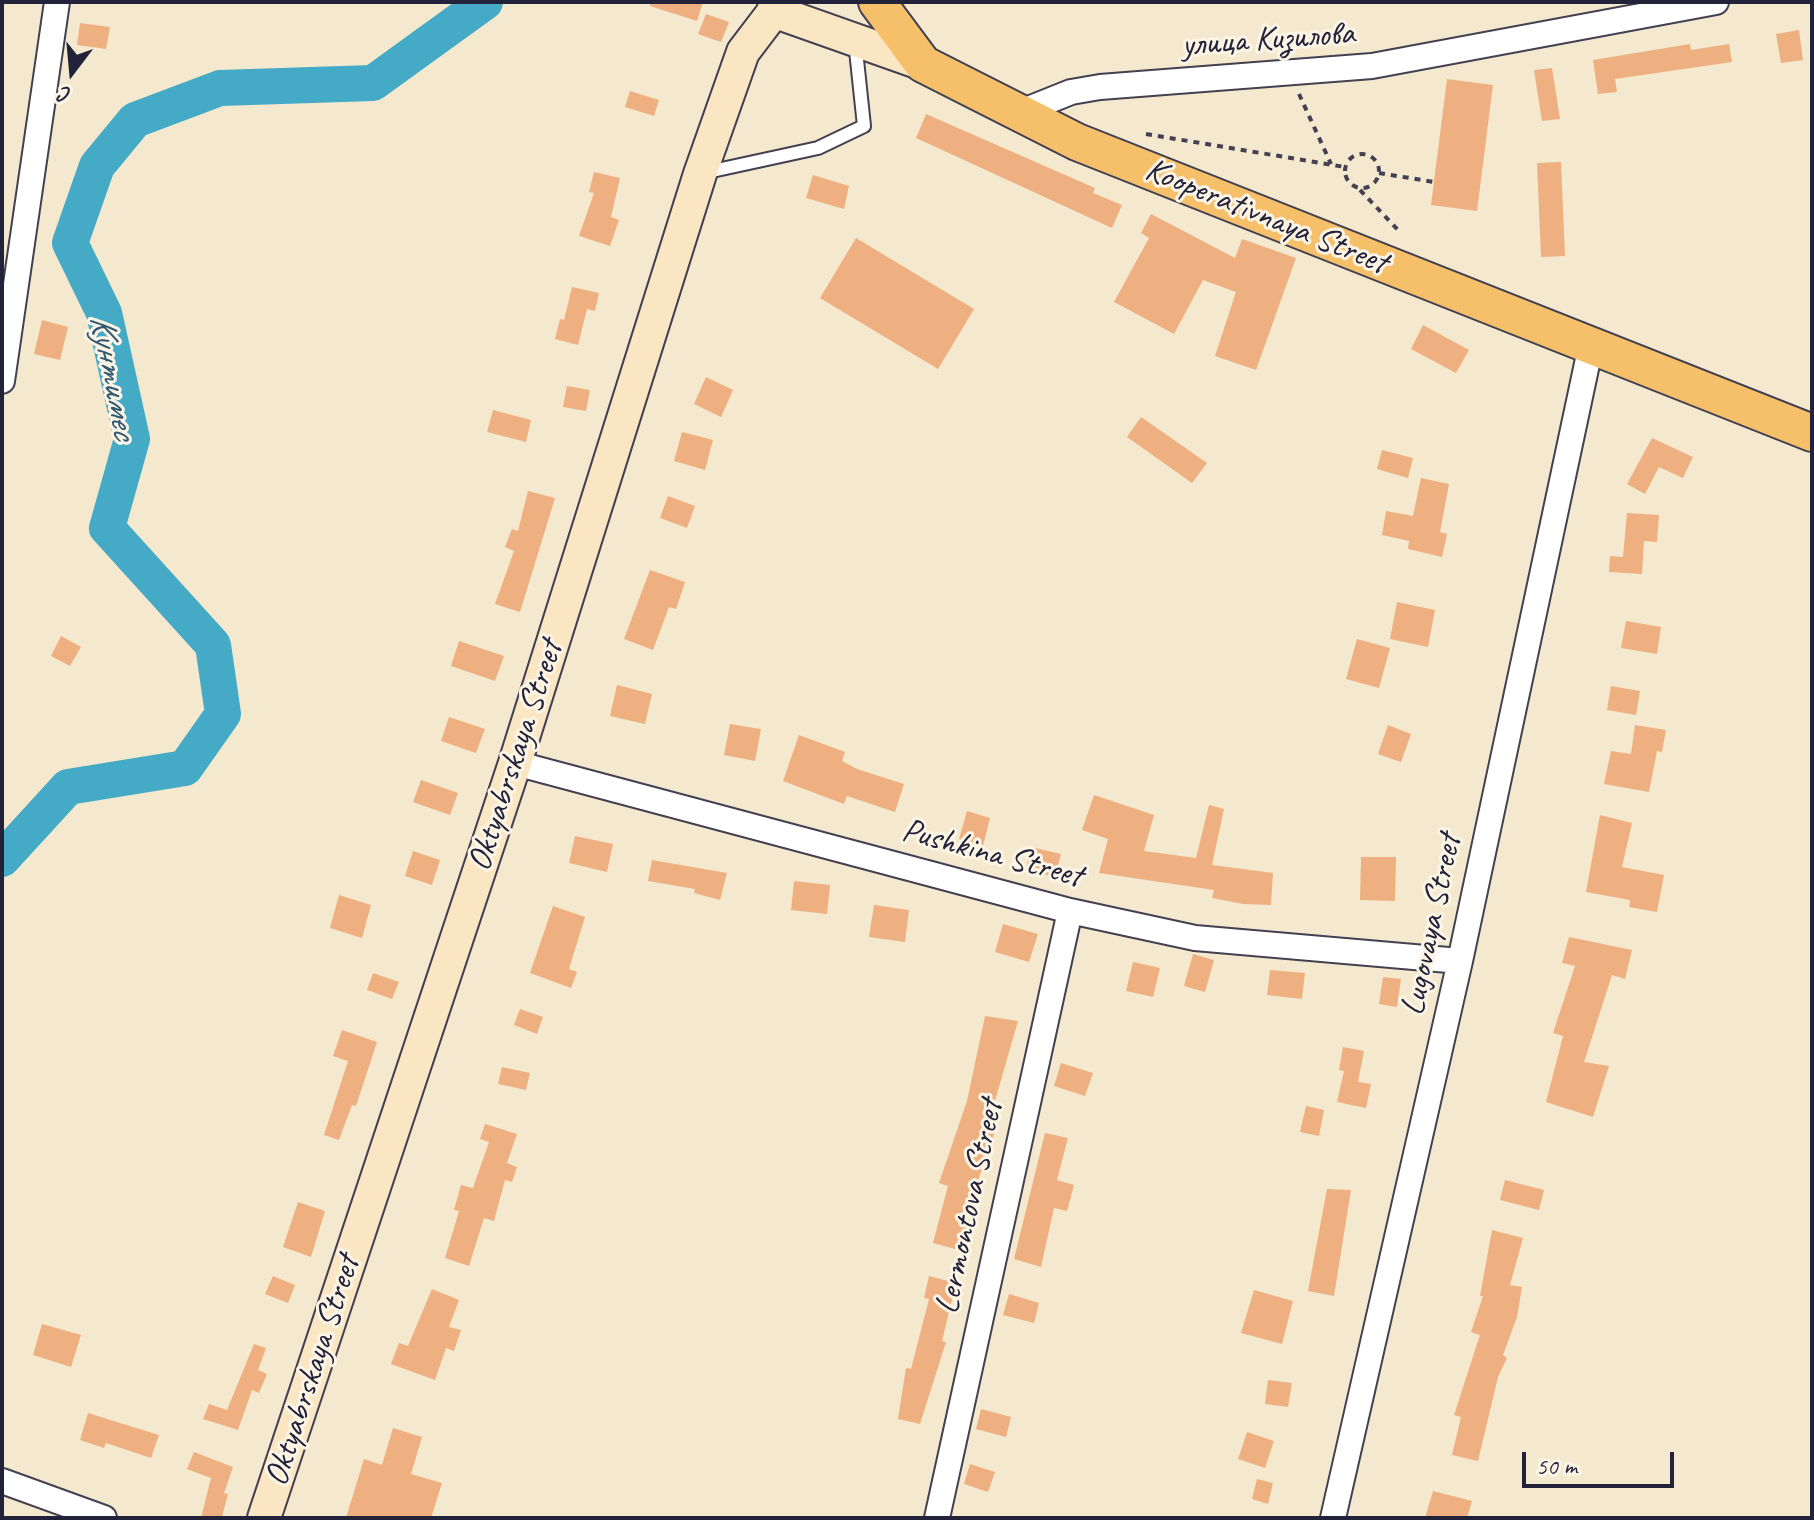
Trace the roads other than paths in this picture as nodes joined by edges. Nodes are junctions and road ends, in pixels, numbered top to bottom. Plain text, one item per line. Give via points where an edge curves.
1 (57, 2) edge
2 (877, 2) edge
3 (1716, 2) edge
4 (777, 7) edge
5 (855, 38) junction
6 (923, 64) junction
7 (1016, 114) junction
8 (700, 174) junction
9 (1591, 345) junction
10 (2, 381) edge
11 (1812, 433) edge
12 (515, 763) junction
13 (1070, 911) junction
14 (1460, 961) junction
15 (2, 1481) edge
16 (104, 1518) edge
17 (264, 1518) edge
18 (937, 1518) edge
19 (1333, 1518) edge

1 - 10 street
2 - 6 main road
3 - 7 street, улица Кизилова via 1372,66 1100,87 1071,92
4 - 5 street, Kooperativnaya Street
4 - 8 street, Oktyabrskaya Street via 743,52
5 - 6 street, Kooperativnaya Street
5 - 8 lane via 864,126 818,148
6 - 7 main road, Kooperativnaya Street
7 - 9 main road, Kooperativnaya Street
8 - 12 street, Oktyabrskaya Street
9 - 11 main road, Kooperativnaya Street
9 - 14 street, Lugovaya Street
12 - 13 street, Pushkina Street
12 - 17 street, Oktyabrskaya Street
13 - 14 street, Pushkina Street via 1195,938
13 - 18 street, Lermontova Street
14 - 19 street, Lugovaya Street
15 - 16 street

